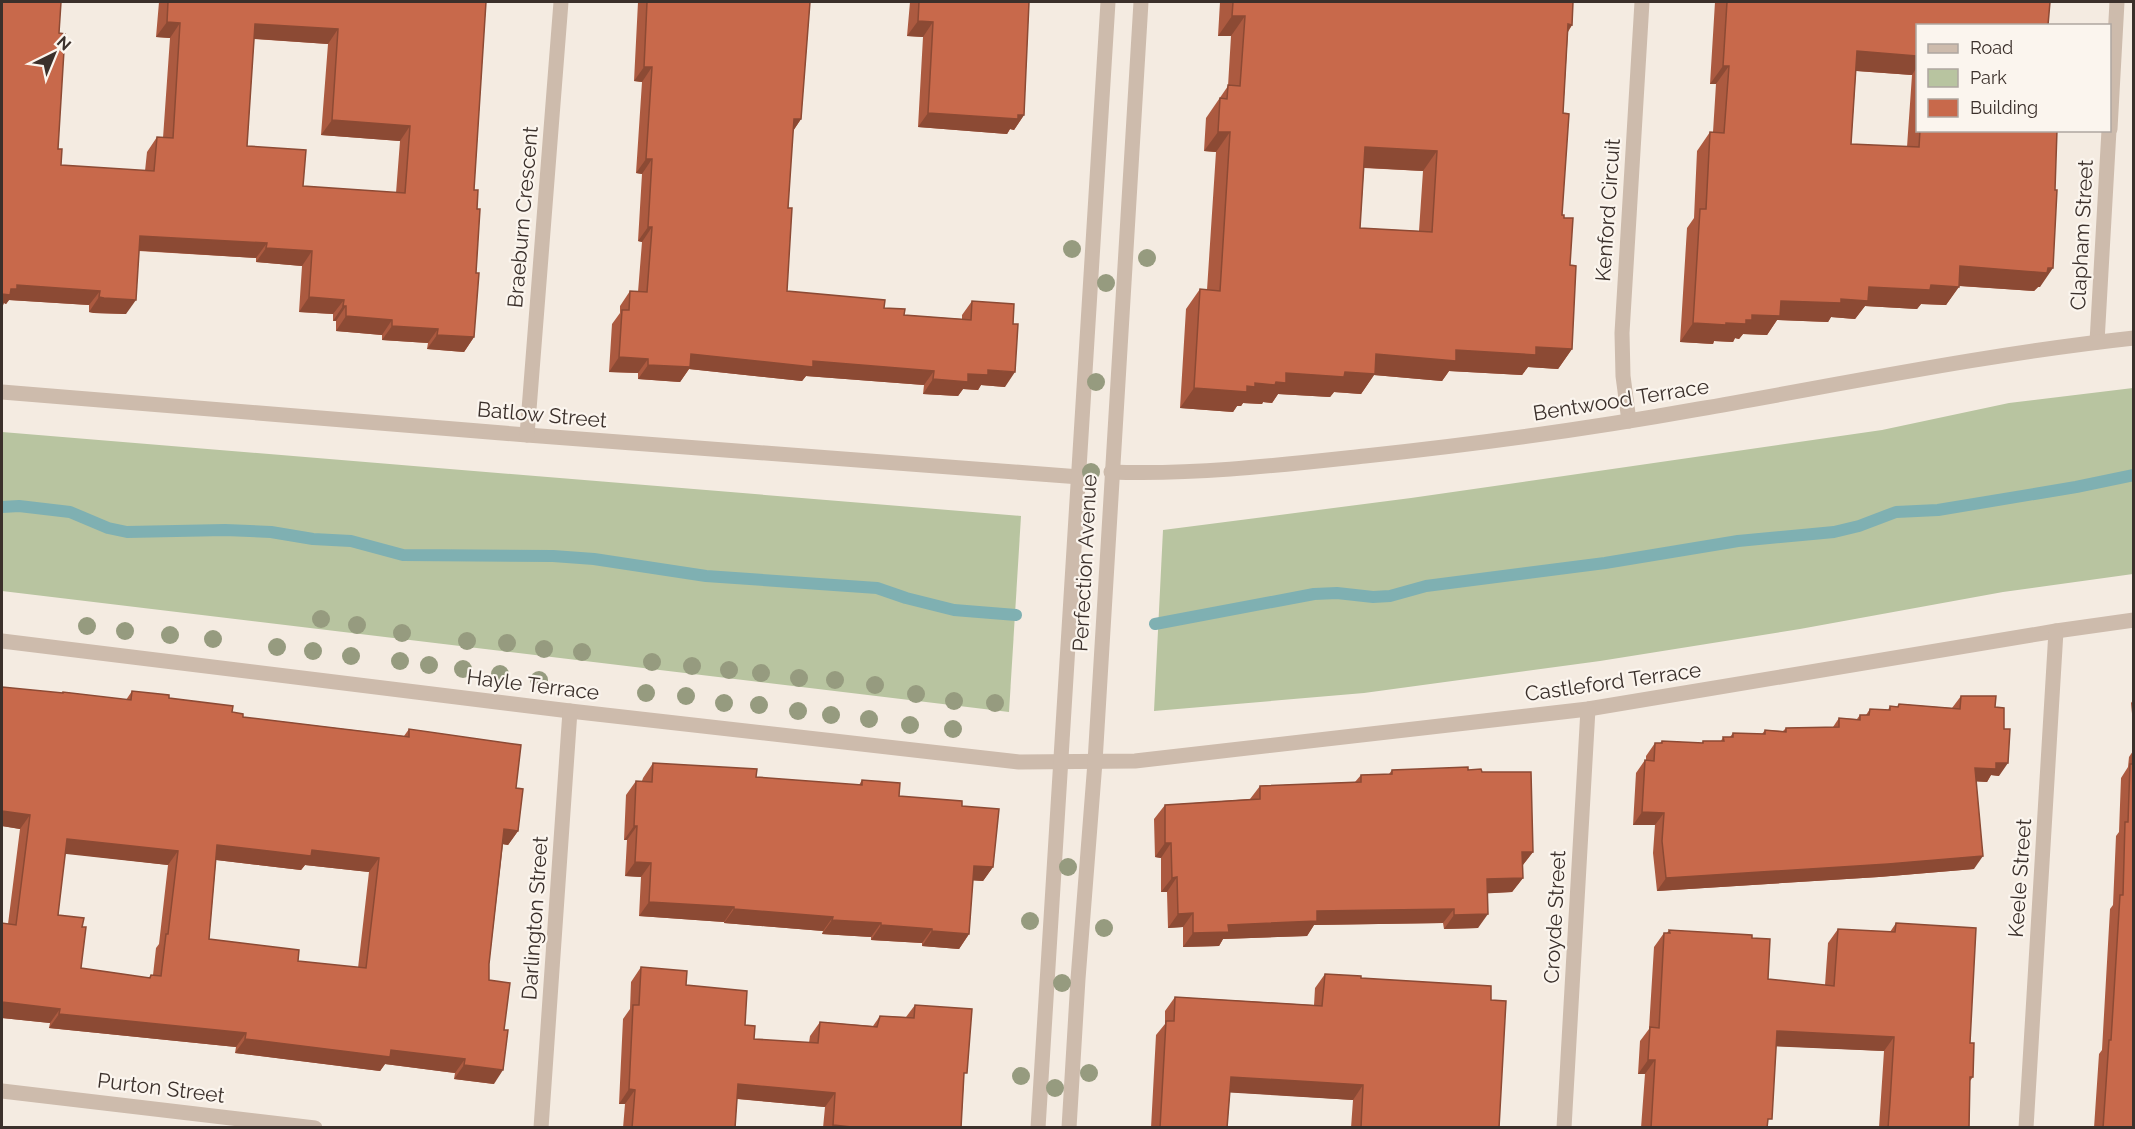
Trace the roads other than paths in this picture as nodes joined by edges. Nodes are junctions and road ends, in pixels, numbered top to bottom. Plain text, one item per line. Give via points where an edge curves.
1 (561, 2) edge
2 (1108, 2) edge
3 (1141, 2) edge
4 (1642, 2) edge
5 (2117, 2) edge
6 (2111, 98) edge
7 (2109, 132) edge
8 (2133, 338) edge
9 (2097, 342) junction
10 (2, 392) edge
11 (1629, 421) junction
12 (527, 435) junction
13 (1112, 472) junction
14 (1080, 477) junction
15 (2133, 620) edge
16 (2056, 631) junction
17 (2, 641) edge
18 (1588, 709) junction
19 (570, 711) junction
20 (1095, 762) junction
21 (1060, 763) junction
22 (2, 1091) edge
23 (315, 1128) edge
24 (541, 1128) edge
25 (1038, 1128) edge
26 (1069, 1128) edge
27 (1564, 1128) edge
28 (2026, 1128) edge

1 - 12 street, Braeburn Crescent
2 - 14 street, Perfection Avenue
3 - 13 street, Perfection Avenue
4 - 11 street, Kenford Circuit via 1622,333
5 - 6 street, Clapham Street
7 - 9 street, Clapham Street
8 - 9 street, Bentwood Terrace
9 - 11 street, Bentwood Terrace
10 - 12 street, Batlow Street
11 - 13 street, Bentwood Terrace via 1303,463 1154,474
12 - 14 street, Batlow Street
13 - 20 street, Perfection Avenue
14 - 21 street, Perfection Avenue
15 - 16 street, Castleford Terrace
16 - 18 street, Castleford Terrace
16 - 28 street, Keele Street
17 - 19 street, Hayle Terrace
18 - 20 street, Castleford Terrace
18 - 27 street, Croyde Street
19 - 21 street, Hayle Terrace via 1019,762
19 - 24 street, Darlington Street
20 - 21 street, Castleford Terrace
20 - 26 street, Perfection Avenue
21 - 25 street, Perfection Avenue
22 - 23 street, Purton Street

